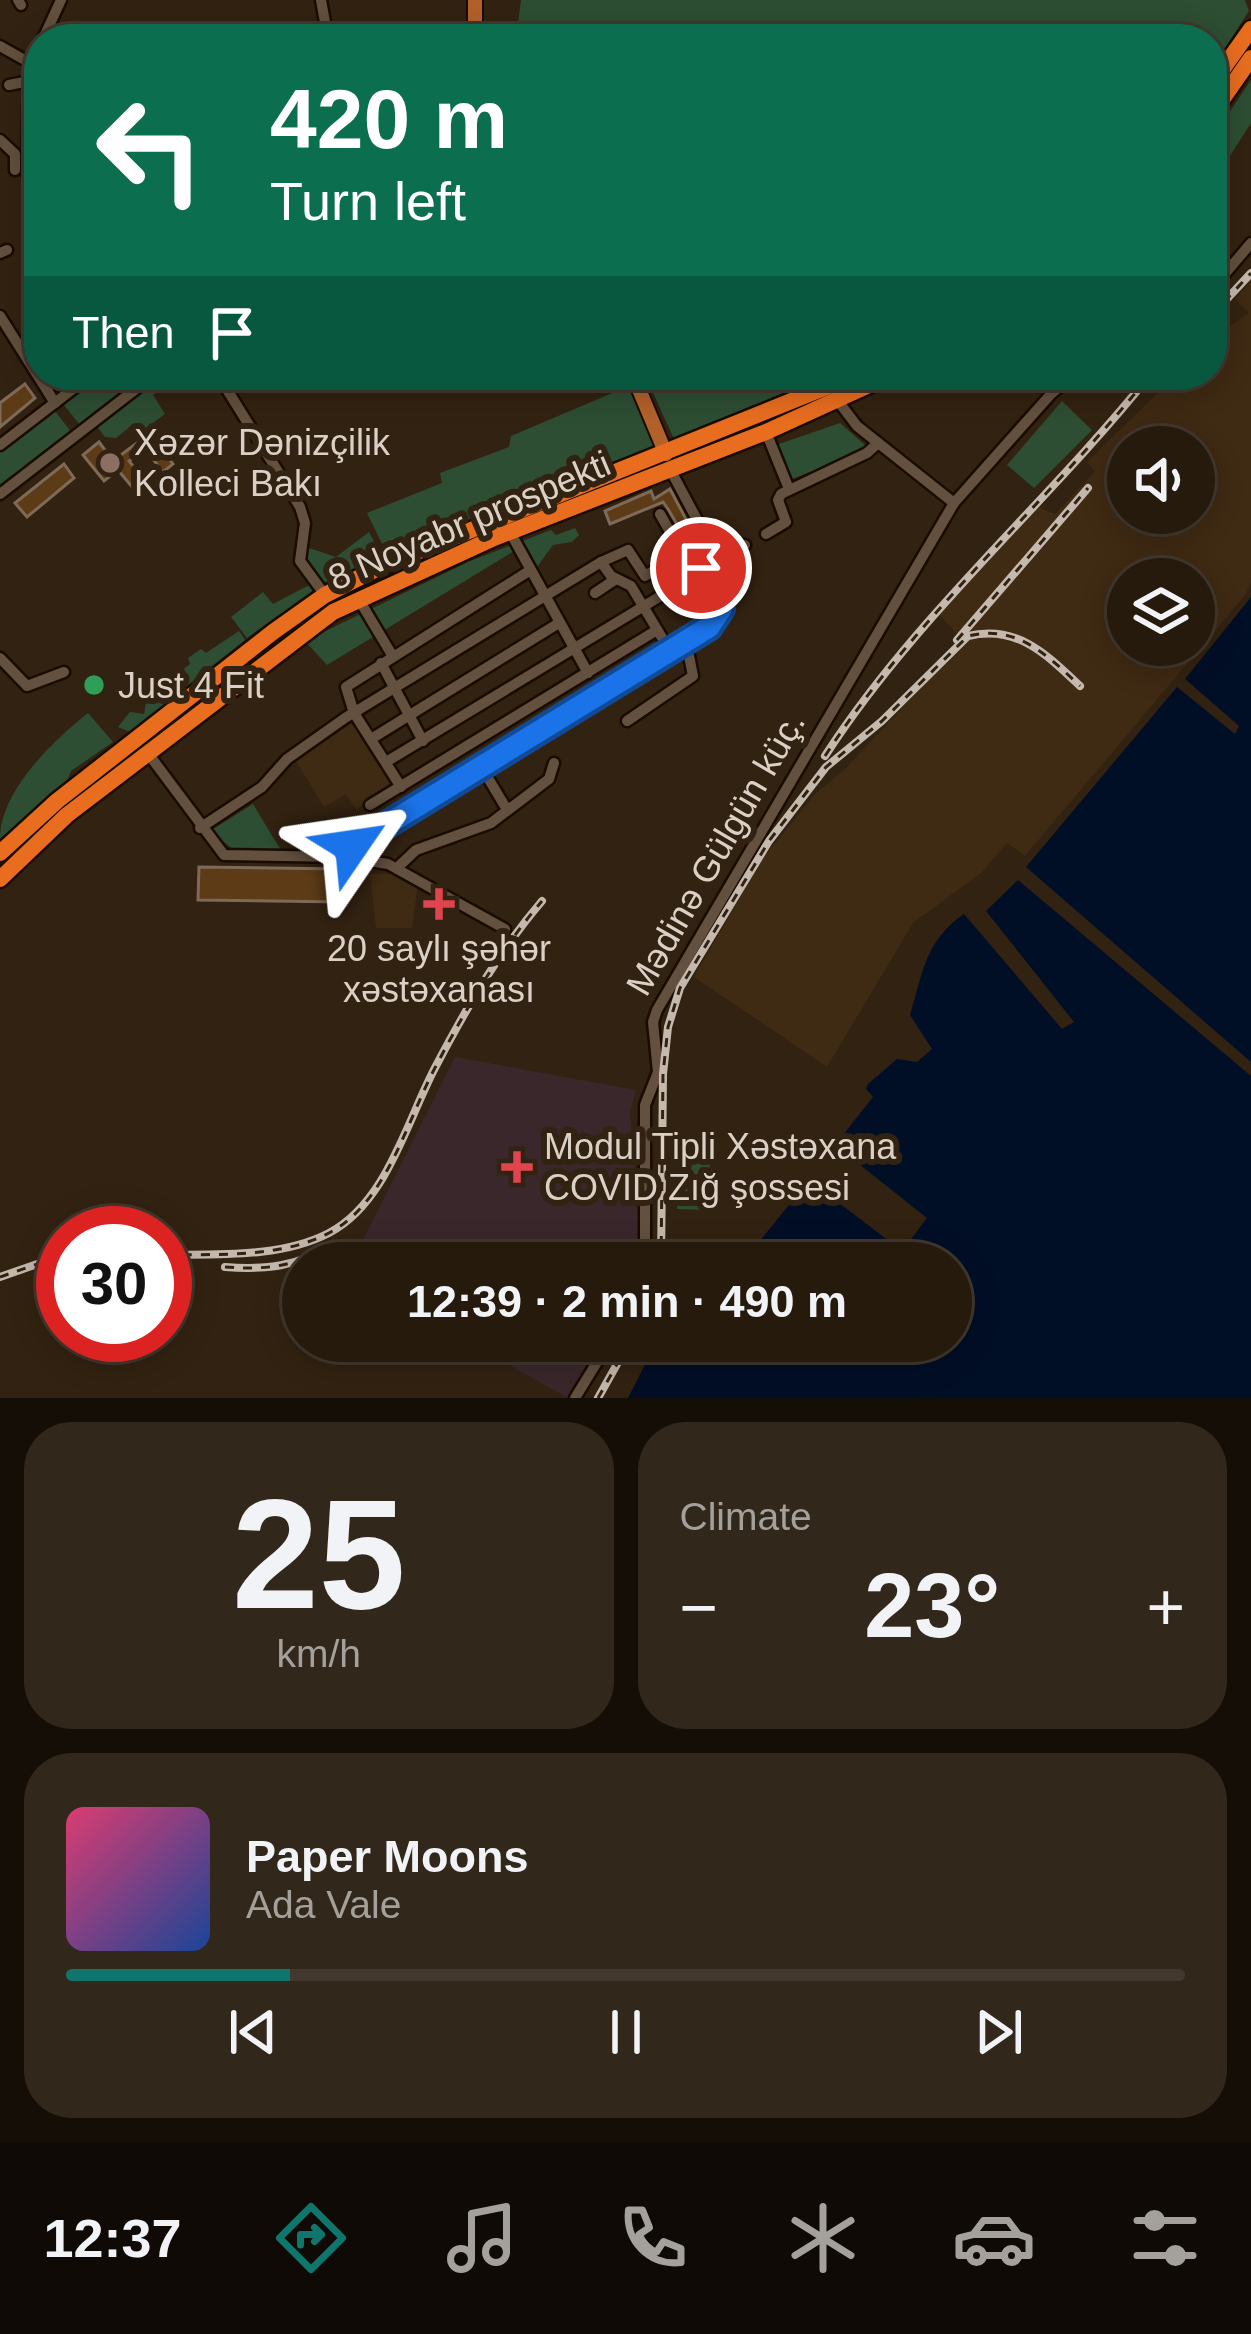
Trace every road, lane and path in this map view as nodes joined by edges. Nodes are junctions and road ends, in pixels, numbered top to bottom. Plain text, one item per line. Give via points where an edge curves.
1 (34, 16) dead end
2 (38, 24) edge
3 (1251, 28) edge
4 (1251, 58) edge
5 (1227, 62) edge
6 (24, 81) edge
7 (9, 85) dead end
8 (1227, 92) edge
9 (0, 140) edge
10 (24, 170) edge
11 (1251, 243) edge
12 (1227, 271) edge
13 (0, 316) edge
14 (24, 354) edge
15 (46, 390) edge
16 (72, 390) edge
17 (135, 390) edge
18 (227, 390) edge
19 (639, 390) edge
20 (824, 390) edge
21 (860, 390) edge
22 (1056, 390) edge
23 (838, 401) junction
24 (55, 404) junction
25 (766, 432) junction
26 (878, 443) junction
27 (0, 446) edge
28 (669, 462) junction
29 (789, 489) junction
30 (0, 494) edge
31 (954, 503) junction
32 (660, 514) dead end
33 (510, 532) junction
34 (766, 533) dead end
35 (745, 545) dead end
36 (718, 559) junction
37 (601, 562) junction
38 (701, 568) junction
39 (530, 571) junction
40 (616, 579) junction
41 (596, 593) dead end
42 (325, 595) junction
43 (543, 596) junction
44 (358, 598) junction
45 (643, 605) junction
46 (559, 623) junction
47 (657, 630) junction
48 (686, 641) junction
49 (574, 649) junction
50 (670, 651) junction
51 (0, 658) edge
52 (386, 659) junction
53 (64, 672) dead end
54 (588, 673) junction
55 (394, 689) junction
56 (354, 713) junction
57 (410, 715) junction
58 (628, 721) dead end
59 (371, 739) junction
60 (424, 741) junction
61 (148, 752) junction
62 (386, 762) junction
63 (554, 763) dead end
64 (482, 768) junction
65 (427, 771) junction
66 (401, 787) junction
67 (441, 794) junction
68 (370, 806) dead end
69 (506, 808) junction
70 (200, 828) junction
71 (0, 853) edge
72 (345, 857) junction
73 (398, 867) junction
74 (0, 879) edge
75 (505, 929) dead end
76 (645, 1242) edge
77 (597, 1362) edge
78 (575, 1398) edge

1 - 2 street
3 - 5 highway
4 - 8 highway
6 - 7 street
9 - 10 street
11 - 12 street
13 - 14 street
15 - 24 street
16 - 24 street
17 - 30 street
18 - 42 street via 300,507 300,561
19 - 28 main road
20 - 28 highway, 8 Noyabr prospekti
21 - 23 highway, 8 Noyabr prospekti
22 - 31 street, Mədinə Gülgün küç.
23 - 25 highway, 8 Noyabr prospekti
23 - 26 street
24 - 27 street
25 - 28 highway, 8 Noyabr prospekti
25 - 29 street
26 - 29 street
26 - 31 street
28 - 33 highway, 8 Noyabr prospekti
28 - 36 street
28 - 42 highway, 8 Noyabr prospekti via 403,557
29 - 34 street via 778,497 786,521
31 - 76 street, Mədinə Gülgün küç. via 657,1010 658,1072 645,1105
32 - 37 street via 682,553 645,576 628,550
33 - 39 street
33 - 44 highway, 8 Noyabr prospekti
35 - 36 street
36 - 38 street
37 - 40 street
37 - 43 street
38 - 45 street
38 - 48 street via 720,613
39 - 43 street
39 - 52 street
40 - 41 street
40 - 45 street
42 - 71 highway, 8 Noyabr prospekti
43 - 46 street
43 - 55 street
44 - 52 street
44 - 61 highway, 8 Noyabr prospekti
45 - 47 street
45 - 49 street
46 - 49 street
46 - 57 street
47 - 50 street
47 - 54 street
48 - 50 street
48 - 58 street via 694,676
49 - 54 street
49 - 60 street
50 - 64 street
51 - 53 street via 27,686
52 - 55 street
52 - 56 street via 346,687
54 - 65 street
55 - 56 street
55 - 57 street
56 - 59 street
56 - 70 street
57 - 59 street
57 - 60 street
59 - 62 street
60 - 62 street
61 - 70 street
61 - 74 highway, 8 Noyabr prospekti
62 - 66 street
63 - 69 street via 544,784
64 - 67 street
64 - 69 street
65 - 66 street
65 - 67 street
66 - 68 street
67 - 72 street via 359,840
69 - 73 street via 485,826 416,850
70 - 72 street via 232,857
72 - 73 street
73 - 75 street
77 - 78 street

